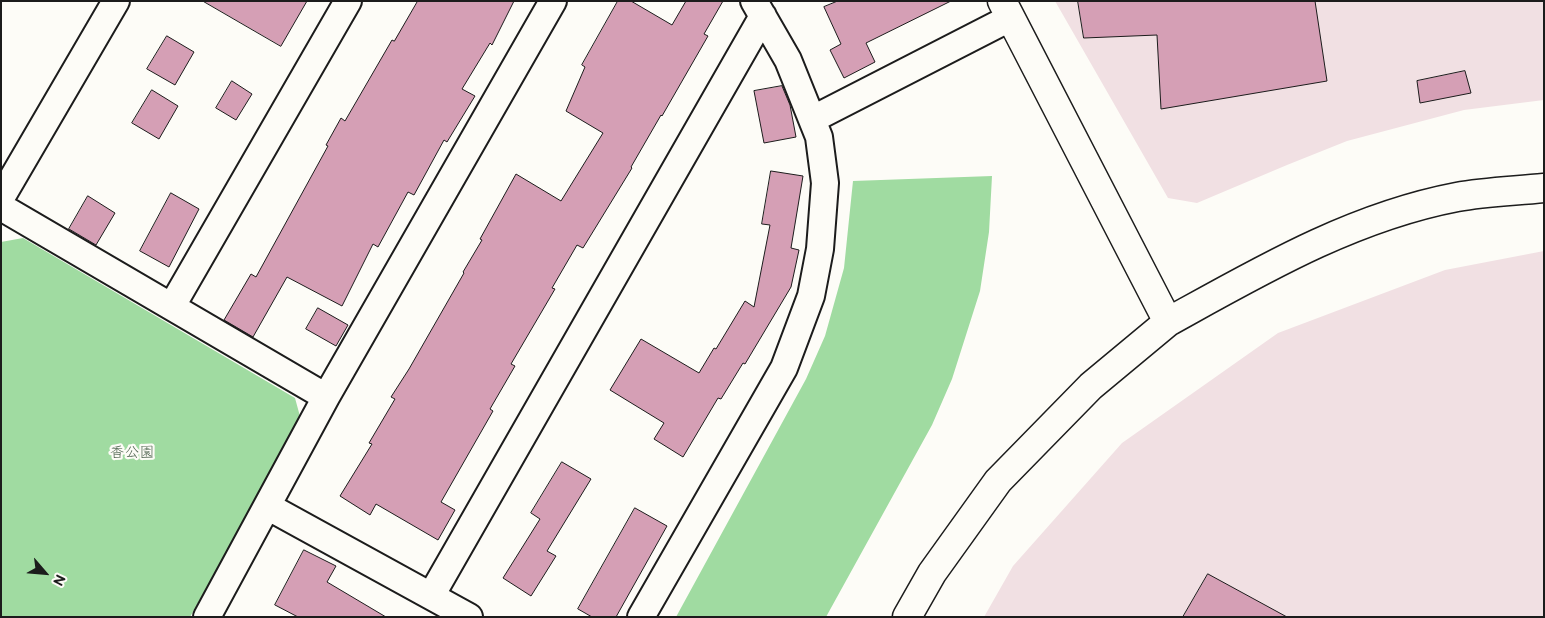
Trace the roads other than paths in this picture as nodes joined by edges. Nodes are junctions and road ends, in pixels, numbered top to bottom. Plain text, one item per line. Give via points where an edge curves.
1 (116, 1) edge
2 (348, 1) edge
3 (553, 1) edge
4 (758, 9) edge
5 (1006, 10) edge
6 (813, 119) junction
7 (1544, 188) edge
8 (1, 198) edge
9 (1, 207) edge
10 (172, 306) junction
11 (1168, 322) junction
12 (326, 398) junction
13 (267, 506) junction
14 (431, 596) junction
15 (206, 617) edge
16 (469, 617) edge
17 (641, 617) edge
18 (907, 617) edge

1 - 8 street
2 - 10 street
3 - 12 street
4 - 6 street via 788,60
4 - 14 street
5 - 6 street
5 - 11 street
6 - 17 street via 819,137 825,183 820,249 811,296 784,368
7 - 11 street via 1457,197 1382,217 1308,247
9 - 10 street
10 - 12 street
11 - 18 street via 1091,386 998,481 932,573
12 - 13 street
13 - 14 street
13 - 15 street
14 - 16 street

